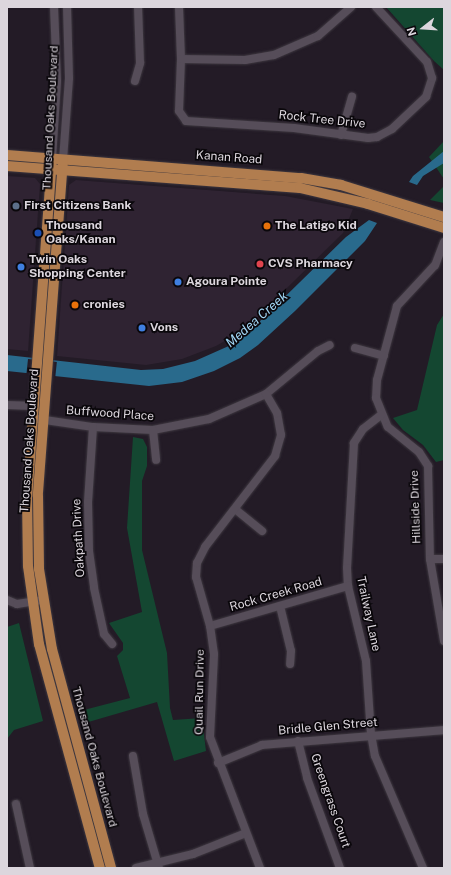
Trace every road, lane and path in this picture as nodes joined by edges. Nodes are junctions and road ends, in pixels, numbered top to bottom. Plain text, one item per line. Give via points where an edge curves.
1 (54, 7) edge
2 (67, 7) edge
3 (138, 7) edge
4 (179, 7) edge
5 (351, 7) edge
6 (376, 7) edge
7 (181, 59) junction
8 (135, 81) dead end
9 (352, 97) dead end
10 (341, 135) junction
11 (7, 155) edge
12 (52, 159) junction
13 (63, 160) junction
14 (7, 166) edge
15 (51, 169) junction
16 (62, 170) junction
17 (444, 217) edge
18 (444, 228) edge
19 (444, 242) edge
20 (330, 345) dead end
21 (355, 348) dead end
22 (384, 356) junction
23 (43, 360) junction
24 (41, 376) junction
25 (266, 394) junction
26 (7, 405) edge
27 (34, 406) junction
28 (382, 415) junction
29 (33, 419) junction
30 (43, 420) junction
31 (93, 427) junction
32 (154, 430) junction
33 (156, 460) dead end
34 (235, 509) junction
35 (262, 531) dead end
36 (444, 559) edge
37 (430, 560) junction
38 (348, 586) junction
39 (7, 600) edge
40 (42, 600) junction
41 (32, 602) junction
42 (280, 606) junction
43 (210, 626) junction
44 (444, 634) edge
45 (444, 641) edge
46 (112, 644) dead end
47 (290, 664) dead end
48 (444, 730) edge
49 (371, 734) junction
50 (298, 741) junction
51 (133, 756) dead end
52 (218, 763) junction
53 (16, 804) dead end
54 (246, 833) junction
55 (158, 865) edge
56 (30, 868) edge
57 (100, 868) edge
58 (111, 868) edge
59 (136, 868) edge
60 (260, 868) edge
61 (340, 868) edge
62 (423, 868) edge

1 - 12 street, Thousand Oaks Boulevard via 57,81
2 - 13 street, Thousand Oaks Boulevard via 69,78
3 - 8 street via 140,63
4 - 7 street
5 - 7 street via 318,36 303,45 274,55 245,60
6 - 10 street, Rock Tree Drive via 427,62 432,78 426,97 385,134 368,138
7 - 10 street, Rock Tree Drive via 181,117 186,122 294,128
9 - 10 street
11 - 12 main road, Kanan Road
12 - 13 main road, Kanan Road
12 - 15 main road, Thousand Oaks Boulevard
13 - 16 main road, Thousand Oaks Boulevard
13 - 17 main road, Kanan Road via 301,178 341,185
14 - 15 main road, Kanan Road
15 - 16 main road, Kanan Road
15 - 23 main road, Thousand Oaks Boulevard
16 - 18 main road, Kanan Road via 300,188 353,200
16 - 23 main road, Thousand Oaks Boulevard
19 - 22 street, Hillside Drive via 435,265 397,306
20 - 25 street, Buffwood Place via 318,351
21 - 22 street
22 - 28 street, Hillside Drive via 377,380 376,398
23 - 24 main road, Thousand Oaks Boulevard
24 - 27 main road, Thousand Oaks Boulevard
24 - 30 main road, Thousand Oaks Boulevard
25 - 32 street, Buffwood Place via 209,419
25 - 34 street, Quail Run Drive via 277,413 281,435 275,456
26 - 27 street
27 - 29 main road, Thousand Oaks Boulevard
28 - 37 street, Hillside Drive via 388,427 419,452 428,466
28 - 38 street, Trailway Lane via 362,429 354,443
29 - 30 street, Buffwood Place
29 - 41 main road, Thousand Oaks Boulevard via 26,535
30 - 31 street, Buffwood Place
30 - 40 main road, Thousand Oaks Boulevard via 37,531
31 - 32 street, Buffwood Place
31 - 46 street, Oakpath Drive via 88,502 89,551 104,634
32 - 33 street
34 - 35 street
34 - 43 street, Quail Run Drive via 205,547 197,563 198,589
36 - 37 street
37 - 44 street, Hillside Drive
38 - 42 street, Rock Creek Road
38 - 49 street, Trailway Lane via 366,661
39 - 41 street via 17,604
40 - 41 street
40 - 58 main road, Thousand Oaks Boulevard via 52,649
41 - 57 main road, Thousand Oaks Boulevard via 44,665
42 - 43 street, Rock Creek Road
42 - 47 street via 291,651
43 - 52 street, Quail Run Drive via 214,654 209,731
44 - 45 street, Hillside Drive
48 - 49 street, Bridle Glen Street
49 - 50 street, Bridle Glen Street
49 - 62 street, Trailway Lane via 380,767
50 - 52 street, Bridle Glen Street via 262,745
50 - 61 street, Greengrass Court via 307,778
51 - 55 street via 139,798
52 - 54 street, Quail Run Drive
53 - 56 street
54 - 55 street
54 - 60 street, Quail Run Drive
55 - 59 street

